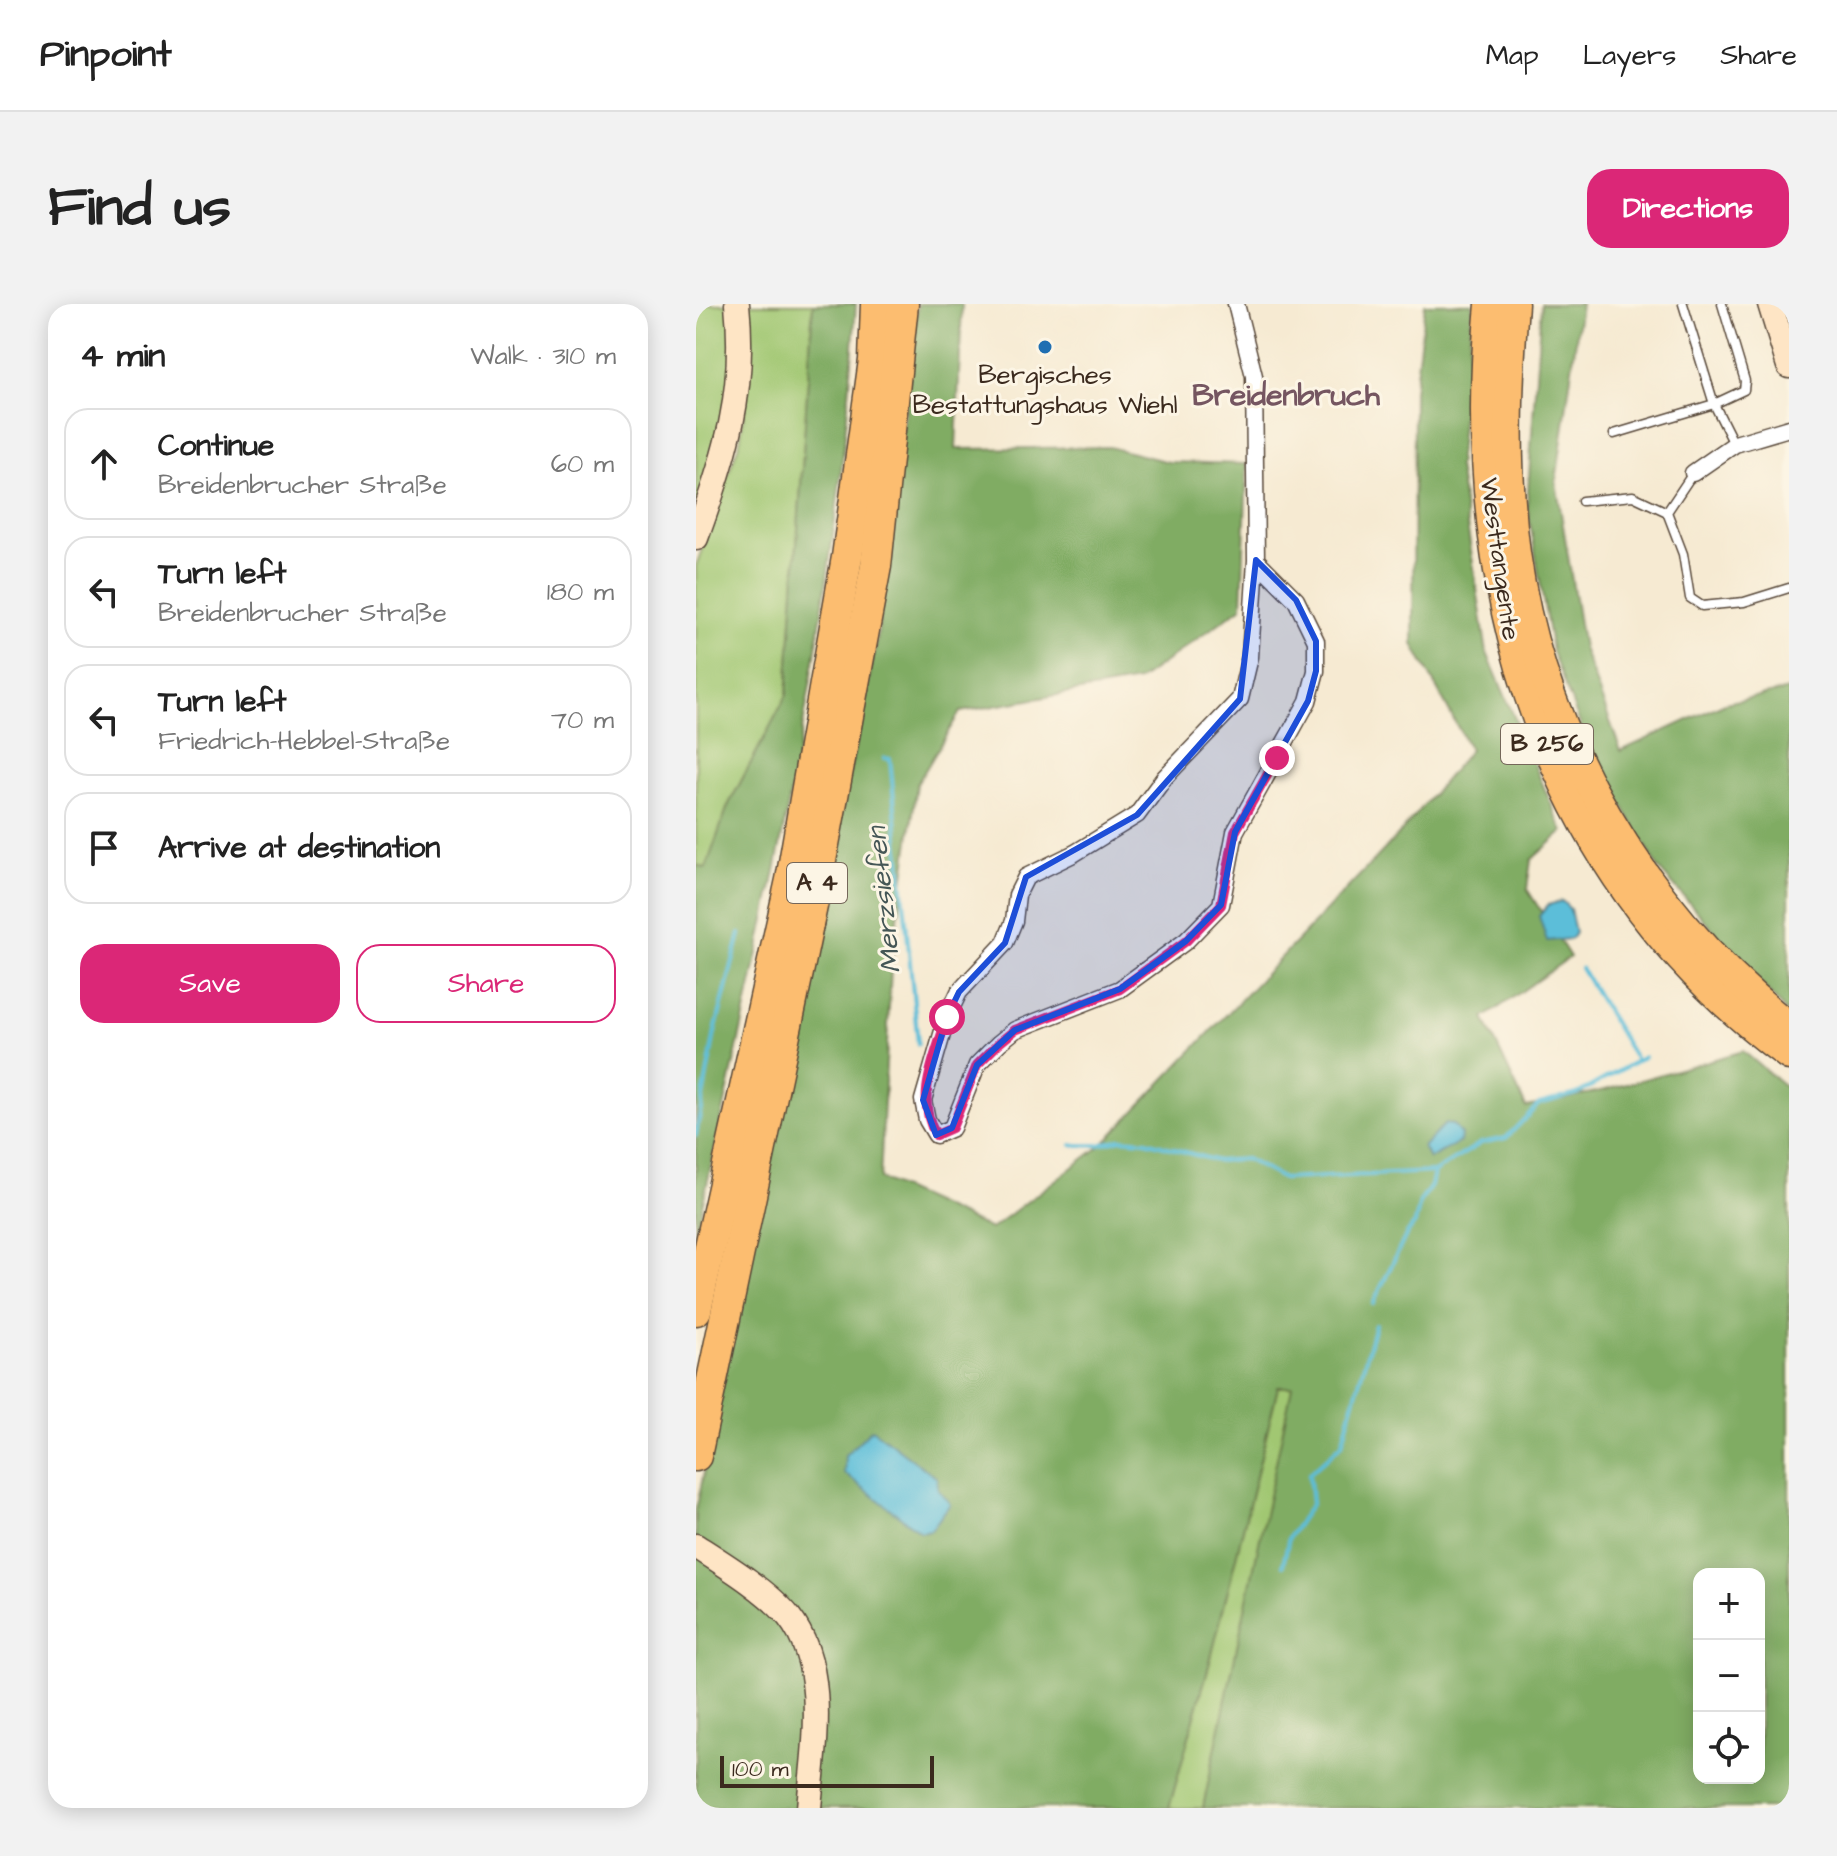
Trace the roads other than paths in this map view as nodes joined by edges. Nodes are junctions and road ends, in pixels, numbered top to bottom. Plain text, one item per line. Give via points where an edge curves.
1 (737, 304) edge
2 (876, 304) edge
3 (903, 304) edge
4 (1236, 304) edge
5 (1490, 304) edge
6 (1514, 304) edge
7 (1683, 304) edge
8 (1722, 304) edge
9 (1770, 304) edge
10 (1789, 366) edge
11 (1714, 404) junction
12 (1789, 428) edge
13 (1614, 434) dead end
14 (1735, 444) junction
15 (1693, 473) joint
16 (1582, 501) dead end
17 (1667, 512) junction
18 (696, 538) edge
19 (1256, 560) junction
20 (1789, 588) edge
21 (1789, 1026) edge
22 (1789, 1056) edge
23 (696, 1310) edge
24 (696, 1456) edge
25 (696, 1546) edge
26 (809, 1808) edge

1 - 18 main road via 742,352 738,399 730,441
2 - 23 highway, A 4 via 874,360 847,557 791,880
3 - 24 highway, A 4 via 876,566 816,887
4 - 19 street via 1254,376
5 - 22 highway, Westtangente / B 256 via 1485,444 1491,535 1502,604 1538,723 1596,843 1650,920 1713,991
6 - 21 highway, Westtangente / B 256 via 1509,455 1516,552 1550,694 1580,767 1639,868 1705,950
7 - 11 lane
8 - 11 lane via 1745,381 1738,395
9 - 10 main road
11 - 13 lane
11 - 14 lane
12 - 14 street
14 - 15 street
15 - 17 lane
16 - 17 lane via 1633,496
17 - 20 lane via 1683,554 1690,598 1702,606 1744,602
19 - 19 street via 1250,657 1240,699 1165,777 1137,815 1026,877 1005,943 959,992 947,1017 923,1100 936,1135 952,1128 977,1065 1015,1030 1120,989 1186,941 1221,905 1235,832 1308,701 1316,671 1316,641 1296,600
25 - 26 main road via 788,1615 808,1649 815,1684

